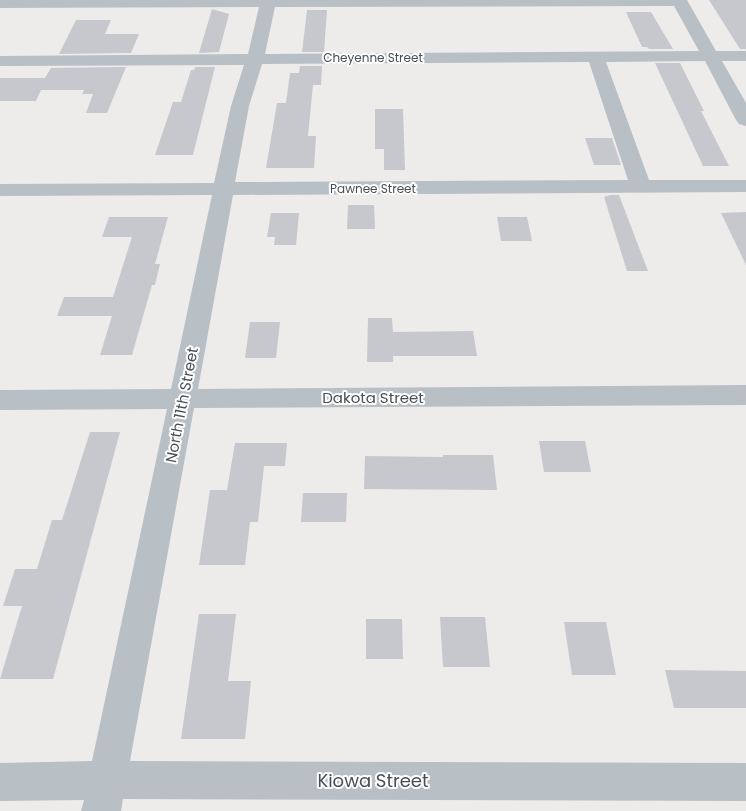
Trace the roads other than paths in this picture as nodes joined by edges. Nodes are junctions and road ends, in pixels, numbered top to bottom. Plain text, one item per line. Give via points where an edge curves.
1 (680, 0) edge
2 (268, 1) edge
3 (0, 4) edge
4 (710, 56) junction
5 (746, 56) edge
6 (596, 57) junction
7 (255, 59) junction
8 (0, 60) edge
9 (746, 120) edge
10 (746, 186) edge
11 (641, 187) junction
12 (0, 190) edge
13 (224, 190) junction
14 (746, 395) edge
15 (183, 399) junction
16 (0, 400) edge
17 (0, 782) edge
18 (746, 782) edge
19 (104, 795) edge

1 - 2 street
1 - 4 street
2 - 3 street
2 - 7 street, North 11th Street
4 - 5 street, Cheyenne Street
4 - 6 street, Cheyenne Street
4 - 9 street
6 - 7 street, Cheyenne Street
6 - 11 street
7 - 8 street, Cheyenne Street
7 - 13 street, North 11th Street via 240,106
10 - 11 street, Pawnee Street
11 - 13 street, Pawnee Street
12 - 13 street, Pawnee Street
13 - 15 street, North 11th Street
14 - 15 street, Dakota Street
15 - 16 street, Dakota Street
15 - 19 street, North 11th Street
17 - 19 street, Kiowa Street
18 - 19 street, Kiowa Street

